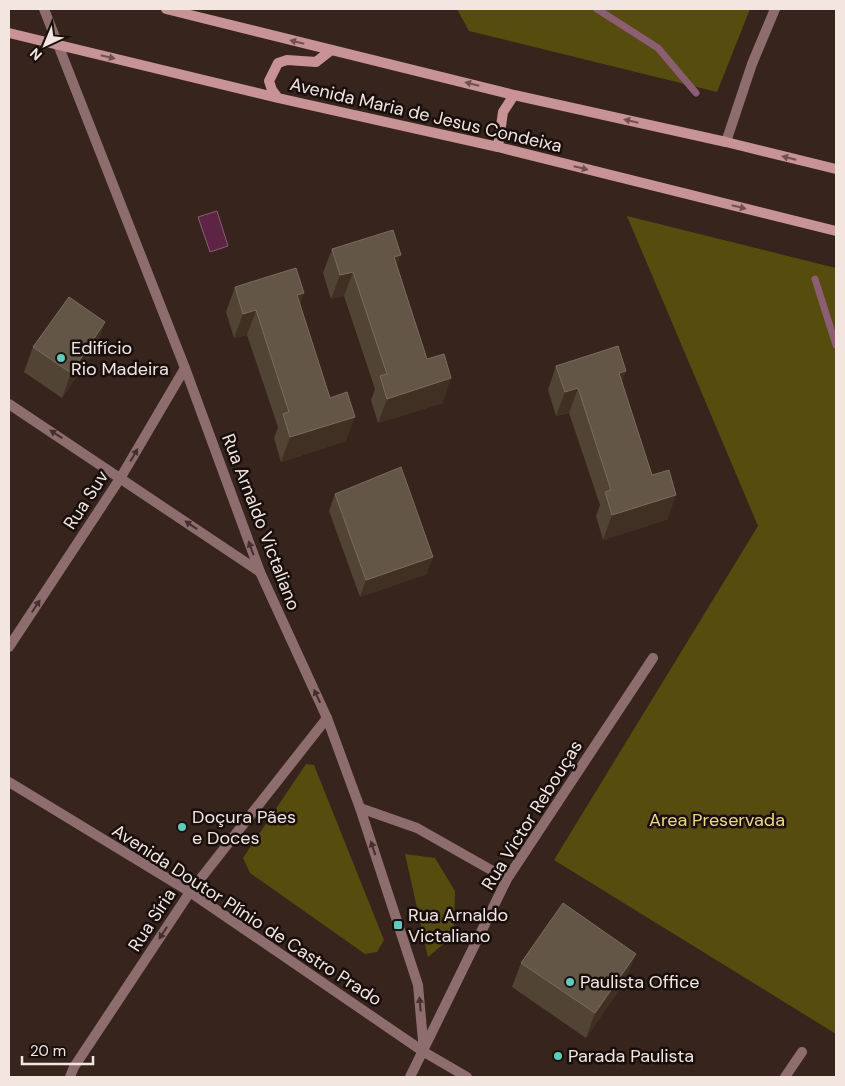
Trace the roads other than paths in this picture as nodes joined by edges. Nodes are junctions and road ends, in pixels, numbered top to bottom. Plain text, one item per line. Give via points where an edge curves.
1 (44, 9) edge
2 (166, 9) edge
3 (775, 9) edge
4 (9, 33) edge
5 (60, 46) junction
6 (330, 51) junction
7 (514, 95) junction
8 (278, 98) junction
9 (726, 142) junction
10 (498, 147) junction
11 (836, 170) edge
12 (836, 231) edge
13 (185, 368) junction
14 (9, 404) edge
15 (121, 477) junction
16 (260, 572) junction
17 (9, 647) edge
18 (653, 658) dead end
19 (327, 718) junction
20 (9, 782) edge
21 (360, 808) junction
22 (507, 879) junction
23 (190, 892) junction
24 (424, 1052) junction
25 (802, 1052) dead end
26 (70, 1077) edge
27 (410, 1077) edge
28 (466, 1077) edge
29 (784, 1077) edge

1 - 5 street, Rua Arnaldo Victaliano
6 -> 2 main road
3 - 9 street via 752,64
4 - 5 main road, Avenida Maria de Jesus Condeixa
5 -> 8 main road, Avenida Maria de Jesus Condeixa
5 - 13 street, Rua Arnaldo Victaliano
7 -> 6 main road
6 - 8 main road via 316,62 287,60 278,63 269,81
9 -> 7 main road
7 - 10 main road via 503,112
8 - 10 main road, Avenida Maria de Jesus Condeixa
11 -> 9 main road
10 -> 12 main road, Avenida Maria de Jesus Condeixa
15 -> 13 street, Rua Suv
16 -> 13 street, Rua Arnaldo Victaliano
15 -> 14 street
16 -> 15 street
17 -> 15 street, Rua Suv
19 -> 16 street, Rua Arnaldo Victaliano
18 - 22 street, Rua Victor Rebouças
19 - 21 street, Rua Arnaldo Victaliano
19 - 23 street, Rua Síria
20 - 23 street, Avenida Doutor Plínio de Castro Prado
21 - 22 street via 418,828
24 -> 21 street, Rua Arnaldo Victaliano via 418,985
22 - 24 street, Rua Victor Rebouças
23 - 24 street, Avenida Doutor Plínio de Castro Prado
23 -> 26 street, Rua Síria
24 - 27 street, Rua Victor Rebouças
24 - 28 street, Avenida Doutor Plínio de Castro Prado
25 - 29 street

